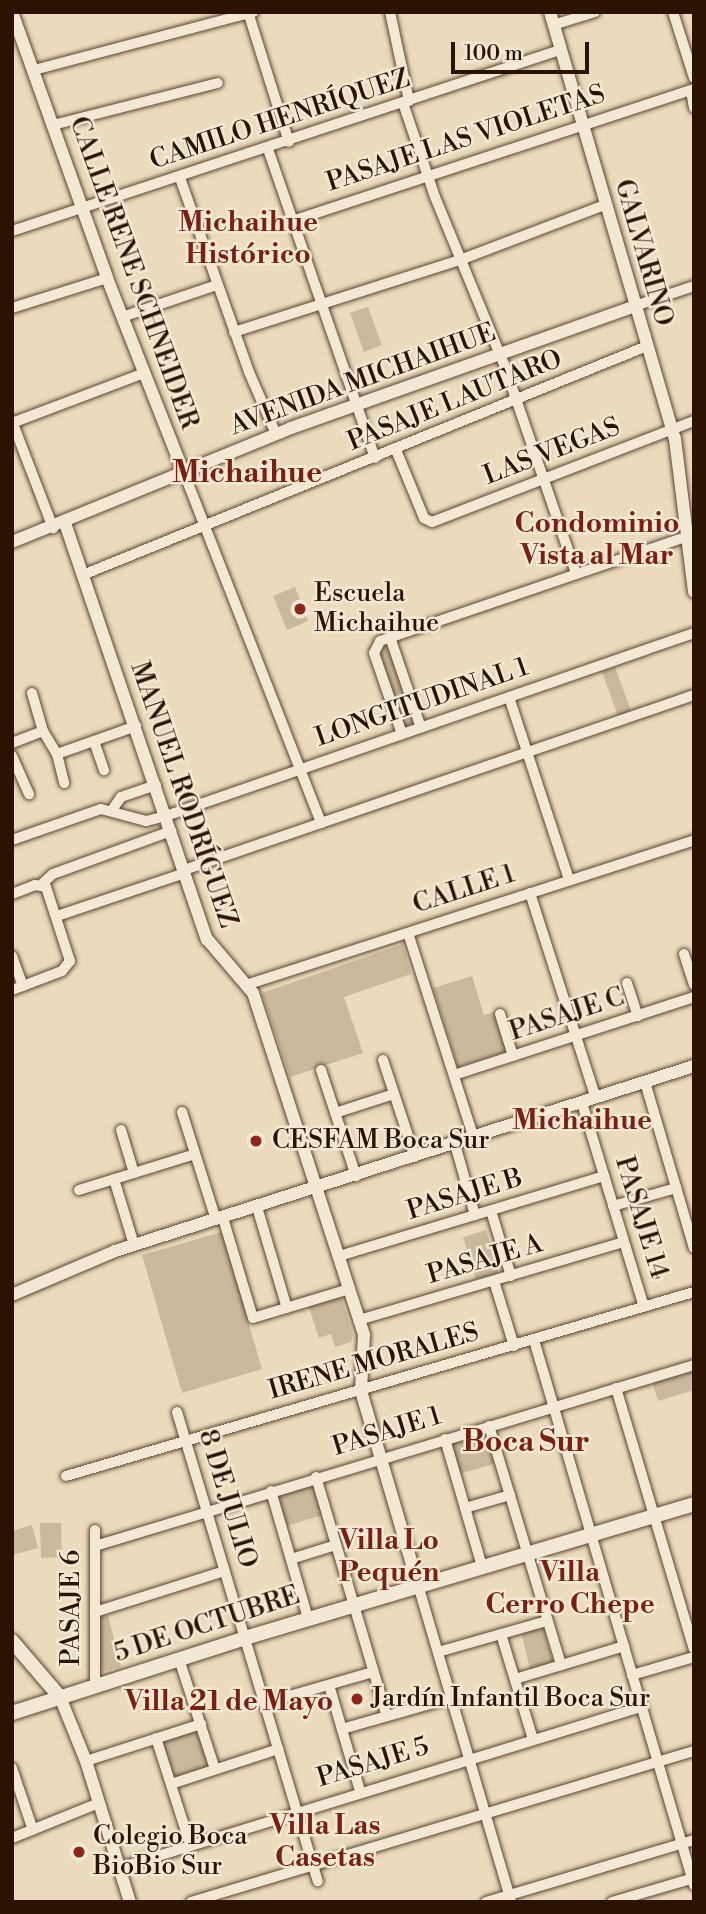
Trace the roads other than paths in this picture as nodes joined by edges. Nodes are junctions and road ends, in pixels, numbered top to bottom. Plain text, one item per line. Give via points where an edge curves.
1 (12, 12) edge
2 (390, 12) edge
3 (595, 12) edge
4 (673, 12) edge
5 (250, 13) edge
6 (551, 19) edge
7 (16, 34) edge
8 (560, 50) junction
9 (34, 71) junction
10 (694, 78) edge
11 (218, 83) dead end
12 (693, 90) edge
13 (406, 102) junction
14 (694, 108) edge
15 (53, 125) junction
16 (582, 125) junction
17 (289, 142) junction
18 (268, 149) junction
19 (427, 176) junction
20 (180, 178) junction
21 (606, 205) junction
22 (83, 209) junction
23 (292, 220) junction
24 (12, 231) edge
25 (460, 260) junction
26 (107, 278) junction
27 (217, 285) junction
28 (694, 286) edge
29 (320, 304) junction
30 (635, 306) junction
31 (12, 309) edge
32 (122, 317) junction
33 (234, 332) junction
34 (647, 346) junction
35 (498, 355) junction
36 (144, 373) junction
37 (517, 401) junction
38 (356, 405) junction
39 (694, 421) edge
40 (12, 422) edge
41 (672, 429) junction
42 (276, 434) junction
43 (396, 450) junction
44 (375, 458) junction
45 (184, 473) junction
46 (544, 480) junction
47 (59, 525) junction
48 (205, 526) junction
49 (685, 537) junction
50 (12, 542) edge
51 (576, 573) junction
52 (85, 574) junction
53 (694, 592) edge
54 (694, 634) edge
55 (390, 637) junction
56 (32, 693) dead end
57 (694, 695) edge
58 (509, 697) junction
59 (135, 726) junction
60 (421, 727) junction
61 (43, 731) junction
62 (402, 734) junction
63 (94, 741) junction
64 (12, 743) edge
65 (527, 752) junction
66 (57, 754) junction
67 (12, 756) edge
68 (302, 768) junction
69 (104, 770) dead end
70 (64, 783) dead end
71 (156, 785) junction
72 (29, 794) dead end
73 (112, 810) junction
74 (162, 817) junction
75 (321, 823) junction
76 (171, 831) junction
77 (13, 839) edge
78 (694, 840) edge
79 (184, 872) junction
80 (569, 880) junction
81 (41, 885) junction
82 (530, 893) junction
83 (12, 894) edge
84 (57, 916) junction
85 (408, 933) junction
86 (684, 954) dead end
87 (12, 956) edge
88 (627, 983) dead end
89 (249, 984) junction
90 (694, 984) edge
91 (18, 988) edge
92 (694, 997) edge
93 (500, 1014) dead end
94 (638, 1016) junction
95 (576, 1036) junction
96 (513, 1056) junction
97 (383, 1060) dead end
98 (694, 1066) edge
99 (321, 1070) dead end
100 (454, 1075) junction
101 (645, 1082) junction
102 (394, 1094) junction
103 (596, 1098) junction
104 (582, 1102) junction
105 (182, 1112) dead end
106 (335, 1113) junction
107 (121, 1130) dead end
108 (474, 1138) junction
109 (455, 1144) junction
110 (195, 1154) junction
111 (415, 1157) junction
112 (134, 1173) junction
113 (356, 1176) junction
114 (604, 1176) junction
115 (114, 1179) junction
116 (676, 1188) junction
117 (316, 1189) junction
118 (79, 1190) dead end
119 (613, 1206) junction
120 (257, 1207) junction
121 (491, 1210) junction
122 (475, 1215) junction
123 (219, 1219) junction
124 (692, 1232) edge
125 (624, 1242) junction
126 (134, 1245) junction
127 (694, 1248) edge
128 (339, 1256) junction
129 (511, 1276) junction
130 (494, 1281) junction
131 (349, 1289) junction
132 (694, 1292) edge
133 (12, 1295) edge
134 (644, 1307) junction
135 (287, 1308) junction
136 (359, 1320) junction
137 (534, 1340) junction
138 (513, 1346) junction
139 (694, 1364) edge
140 (616, 1388) junction
141 (361, 1391) junction
142 (554, 1406) junction
143 (177, 1412) dead end
144 (489, 1426) junction
145 (444, 1439) junction
146 (186, 1440) junction
147 (380, 1458) junction
148 (66, 1476) dead end
149 (316, 1477) junction
150 (271, 1491) junction
151 (510, 1495) junction
152 (694, 1504) edge
153 (465, 1508) junction
154 (207, 1510) junction
155 (654, 1515) junction
156 (95, 1530) dead end
157 (591, 1534) junction
158 (336, 1545) junction
159 (95, 1546) junction
160 (527, 1553) junction
161 (291, 1559) junction
162 (482, 1566) junction
163 (225, 1572) junction
164 (418, 1585) junction
165 (353, 1605) junction
166 (95, 1612) junction
167 (308, 1618) junction
168 (547, 1620) junction
169 (501, 1634) junction
170 (245, 1637) junction
171 (12, 1641) edge
172 (624, 1646) junction
173 (694, 1649) edge
174 (438, 1652) junction
175 (694, 1657) edge
176 (179, 1659) junction
177 (561, 1665) junction
178 (373, 1672) junction
179 (44, 1673) junction
180 (632, 1675) junction
181 (515, 1679) junction
182 (329, 1685) junction
183 (95, 1686) junction
184 (60, 1697) junction
185 (451, 1698) junction
186 (265, 1703) junction
187 (34, 1707) junction
188 (641, 1707) junction
189 (12, 1713) edge
190 (387, 1716) junction
191 (201, 1724) junction
192 (342, 1729) junction
193 (156, 1738) junction
194 (533, 1739) junction
195 (278, 1749) junction
196 (694, 1751) edge
197 (469, 1758) junction
198 (86, 1761) junction
199 (657, 1761) junction
200 (12, 1768) edge
201 (215, 1769) junction
202 (170, 1784) junction
203 (360, 1791) junction
204 (99, 1803) junction
205 (297, 1810) junction
206 (484, 1812) junction
207 (33, 1830) junction
208 (12, 1838) edge
209 (694, 1840) edge
210 (190, 1844) junction
211 (682, 1844) junction
212 (313, 1863) junction
213 (119, 1868) junction
214 (693, 1880) edge
215 (318, 1881) dead end
216 (510, 1898) edge
217 (130, 1902) edge
218 (191, 1902) edge
219 (486, 1902) edge
220 (612, 1902) edge

1 - 7 street, CALLE RENE SCHNEIDER
2 - 13 street
3 - 6 street
4 - 10 street
5 - 9 street
5 - 17 street
6 - 8 street, GALVARINO
7 - 9 street, CALLE RENE SCHNEIDER
8 - 13 street, CAMILO HENRÍQUEZ
8 - 16 street, GALVARINO
9 - 15 street, CALLE RENE SCHNEIDER
11 - 15 street
12 - 14 street
12 - 16 street, PASAJE LAS VIOLETAS
13 - 17 street, CAMILO HENRÍQUEZ
13 - 19 street
15 - 22 street, CALLE RENE SCHNEIDER
16 - 19 street, PASAJE LAS VIOLETAS
16 - 21 street, GALVARINO
17 - 18 street, CAMILO HENRÍQUEZ
18 - 20 street, CAMILO HENRÍQUEZ
18 - 23 street
19 - 23 street, PASAJE LAS VIOLETAS
19 - 25 street
20 - 22 street, CAMILO HENRÍQUEZ
20 - 27 street
21 - 25 street
21 - 30 street, GALVARINO
22 - 24 street, CAMILO HENRÍQUEZ
22 - 26 street, CALLE RENE SCHNEIDER
23 - 29 street
25 - 29 street
25 - 35 street
26 - 31 street
26 - 32 street, CALLE RENE SCHNEIDER
27 - 32 street
27 - 33 street
28 - 30 street, AVENIDA MICHAIHUE
29 - 33 street
29 - 38 street
30 - 34 street, GALVARINO
30 - 35 street, AVENIDA MICHAIHUE
32 - 36 street, CALLE RENE SCHNEIDER
33 - 42 street
34 - 37 street, PASAJE LAUTARO
34 - 41 street, GALVARINO
35 - 37 street
35 - 38 street, AVENIDA MICHAIHUE
36 - 40 street
36 - 45 street, CALLE RENE SCHNEIDER
37 - 43 street, PASAJE LAUTARO
37 - 46 street
38 - 42 street, AVENIDA MICHAIHUE
38 - 44 street
39 - 41 street, LAS VEGAS
40 - 47 street, MANUEL RODRÍGUEZ
41 - 46 street, LAS VEGAS
41 - 49 street, GALVARINO
42 - 45 street, AVENIDA MICHAIHUE
43 - 44 street, PASAJE LAUTARO
43 - 46 street, LAS VEGAS via 427,521
44 - 48 street, PASAJE LAUTARO
45 - 47 street, AVENIDA MICHAIHUE
45 - 48 street, CALLE RENE SCHNEIDER
46 - 51 street
47 - 50 street, AVENIDA MICHAIHUE
47 - 52 street, MANUEL RODRÍGUEZ
48 - 52 street, PASAJE LAUTARO
48 - 68 street, CALLE RENE SCHNEIDER
49 - 51 street
49 - 53 street, GALVARINO
51 - 55 street
52 - 59 street, MANUEL RODRÍGUEZ
54 - 58 street, LONGITUDINAL 1
55 - 60 street
55 - 62 street via 377,643 374,653
56 - 61 street
57 - 65 street
58 - 60 street, LONGITUDINAL 1
58 - 65 street
59 - 63 street
59 - 71 street, MANUEL RODRÍGUEZ
60 - 62 street, LONGITUDINAL 1
61 - 64 street
61 - 66 street
62 - 68 street, LONGITUDINAL 1
63 - 66 street
63 - 69 street
65 - 75 street
65 - 80 street
66 - 70 street
67 - 72 street
68 - 74 street, LONGITUDINAL 1
68 - 75 street, CALLE RENE SCHNEIDER
71 - 73 street via 119,799
71 - 74 street, MANUEL RODRÍGUEZ
73 - 74 street via 146,821
73 - 77 street via 101,809
74 - 76 street, MANUEL RODRÍGUEZ
75 - 79 street
76 - 79 street, MANUEL RODRÍGUEZ
76 - 81 street via 52,874
78 - 80 street, CALLE 1
79 - 84 street
79 - 89 street, MANUEL RODRÍGUEZ via 207,939
80 - 82 street, CALLE 1
81 - 83 street
81 - 84 street
82 - 85 street, CALLE 1
82 - 95 street
84 - 91 street via 69,964
85 - 89 street, CALLE 1
85 - 100 street
86 - 90 street
87 - 91 street
88 - 94 street
89 - 117 street, MANUEL RODRÍGUEZ
92 - 94 street, PASAJE C
93 - 96 street
94 - 95 street, PASAJE C
95 - 96 street, PASAJE C
95 - 103 street
96 - 100 street, PASAJE C
97 - 102 street
98 - 101 street
99 - 106 street
100 - 108 street
101 - 103 street
101 - 116 street
102 - 106 street
102 - 111 street
103 - 104 street
104 - 108 street
104 - 114 street, PASAJE 14
105 - 110 street
106 - 113 street
107 - 112 street
108 - 109 street
109 - 111 street
109 - 122 street
110 - 112 street
110 - 123 street
111 - 113 street
112 - 115 street
113 - 117 street
114 - 119 street, PASAJE 14
114 - 121 street, PASAJE B
115 - 118 street
115 - 126 street
116 - 119 street
116 - 124 street
117 - 120 street
117 - 128 street, MANUEL RODRÍGUEZ
119 - 125 street, PASAJE 14
120 - 123 street
120 - 135 street
121 - 122 street, PASAJE B
121 - 129 street
122 - 128 street, PASAJE B
123 - 126 street
123 - 135 street via 253,1318
124 - 127 street
125 - 129 street, PASAJE A
125 - 134 street, PASAJE 14
126 - 133 street
128 - 131 street, MANUEL RODRÍGUEZ
129 - 130 street, PASAJE A
130 - 136 street, PASAJE A
130 - 138 street
131 - 135 street
131 - 136 street, MANUEL RODRÍGUEZ
132 - 134 street, IRENE MORALES
134 - 137 street, IRENE MORALES
136 - 141 street, MANUEL RODRÍGUEZ via 365,1341
137 - 138 street, IRENE MORALES
137 - 142 street
138 - 141 street, IRENE MORALES
139 - 140 street, PASAJE 1
140 - 142 street, PASAJE 1
140 - 155 street
141 - 146 street, IRENE MORALES
141 - 147 street
142 - 144 street, PASAJE 1
142 - 157 street
143 - 146 street, 8 DE JULIO
144 - 145 street, PASAJE 1
144 - 151 street
145 - 147 street, PASAJE 1
145 - 153 street
146 - 148 street, IRENE MORALES
146 - 154 street, 8 DE JULIO
147 - 149 street, PASAJE 1
147 - 164 street
149 - 150 street, PASAJE 1
149 - 158 street
150 - 154 street, PASAJE 1
150 - 161 street
151 - 153 street
151 - 160 street
152 - 155 main road, 5 DE OCTUBRE
153 - 162 street
154 - 159 street, PASAJE 1
154 - 163 street, 8 DE JULIO
155 - 157 main road, 5 DE OCTUBRE
155 - 173 street
156 - 159 street, PASAJE 6
157 - 160 main road, 5 DE OCTUBRE
157 - 172 street
158 - 161 street
158 - 165 street
159 - 166 street, PASAJE 6
160 - 162 main road, 5 DE OCTUBRE
160 - 168 street
161 - 167 street
162 - 164 main road, 5 DE OCTUBRE
163 - 166 street
163 - 170 street, 8 DE JULIO
164 - 165 main road, 5 DE OCTUBRE
164 - 174 street
165 - 167 main road, 5 DE OCTUBRE
165 - 178 street
166 - 183 street, PASAJE 6
167 - 170 main road, 5 DE OCTUBRE
168 - 169 street
168 - 177 street
169 - 174 street
169 - 181 street
170 - 176 main road, 5 DE OCTUBRE
170 - 186 street, 8 DE JULIO
171 - 179 main road
172 - 177 street
172 - 180 street
174 - 185 street
175 - 180 street
176 - 183 main road, 5 DE OCTUBRE
176 - 191 street
177 - 181 street
178 - 182 street
178 - 190 street
179 - 184 main road
179 - 187 main road via 43,1691
180 - 188 street
181 - 194 street
182 - 186 street
182 - 192 street
183 - 184 main road, 5 DE OCTUBRE
184 - 187 main road, 5 DE OCTUBRE
184 - 198 street
185 - 190 street
185 - 197 street
186 - 195 street, 8 DE JULIO
187 - 189 main road, 5 DE OCTUBRE
188 - 194 street, PASAJE 5
188 - 199 street
190 - 192 street
191 - 193 street
191 - 201 street
192 - 203 street
193 - 198 street
193 - 202 street
194 - 197 street, PASAJE 5
195 - 201 street
195 - 205 street, 8 DE JULIO
196 - 199 street
197 - 203 street, PASAJE 5
197 - 206 street
198 - 204 street
199 - 206 street
199 - 211 street
200 - 207 street
201 - 202 street
202 - 210 street
203 - 205 street, PASAJE 5
204 - 207 street
204 - 213 street
205 - 210 street, PASAJE 5
205 - 212 street, 8 DE JULIO
206 - 212 street
206 - 216 street
207 - 208 street
209 - 211 street
210 - 213 street, PASAJE 5
211 - 214 street
211 - 216 street
212 - 215 street, 8 DE JULIO
212 - 218 street
213 - 217 street
214 - 220 street
216 - 219 street

